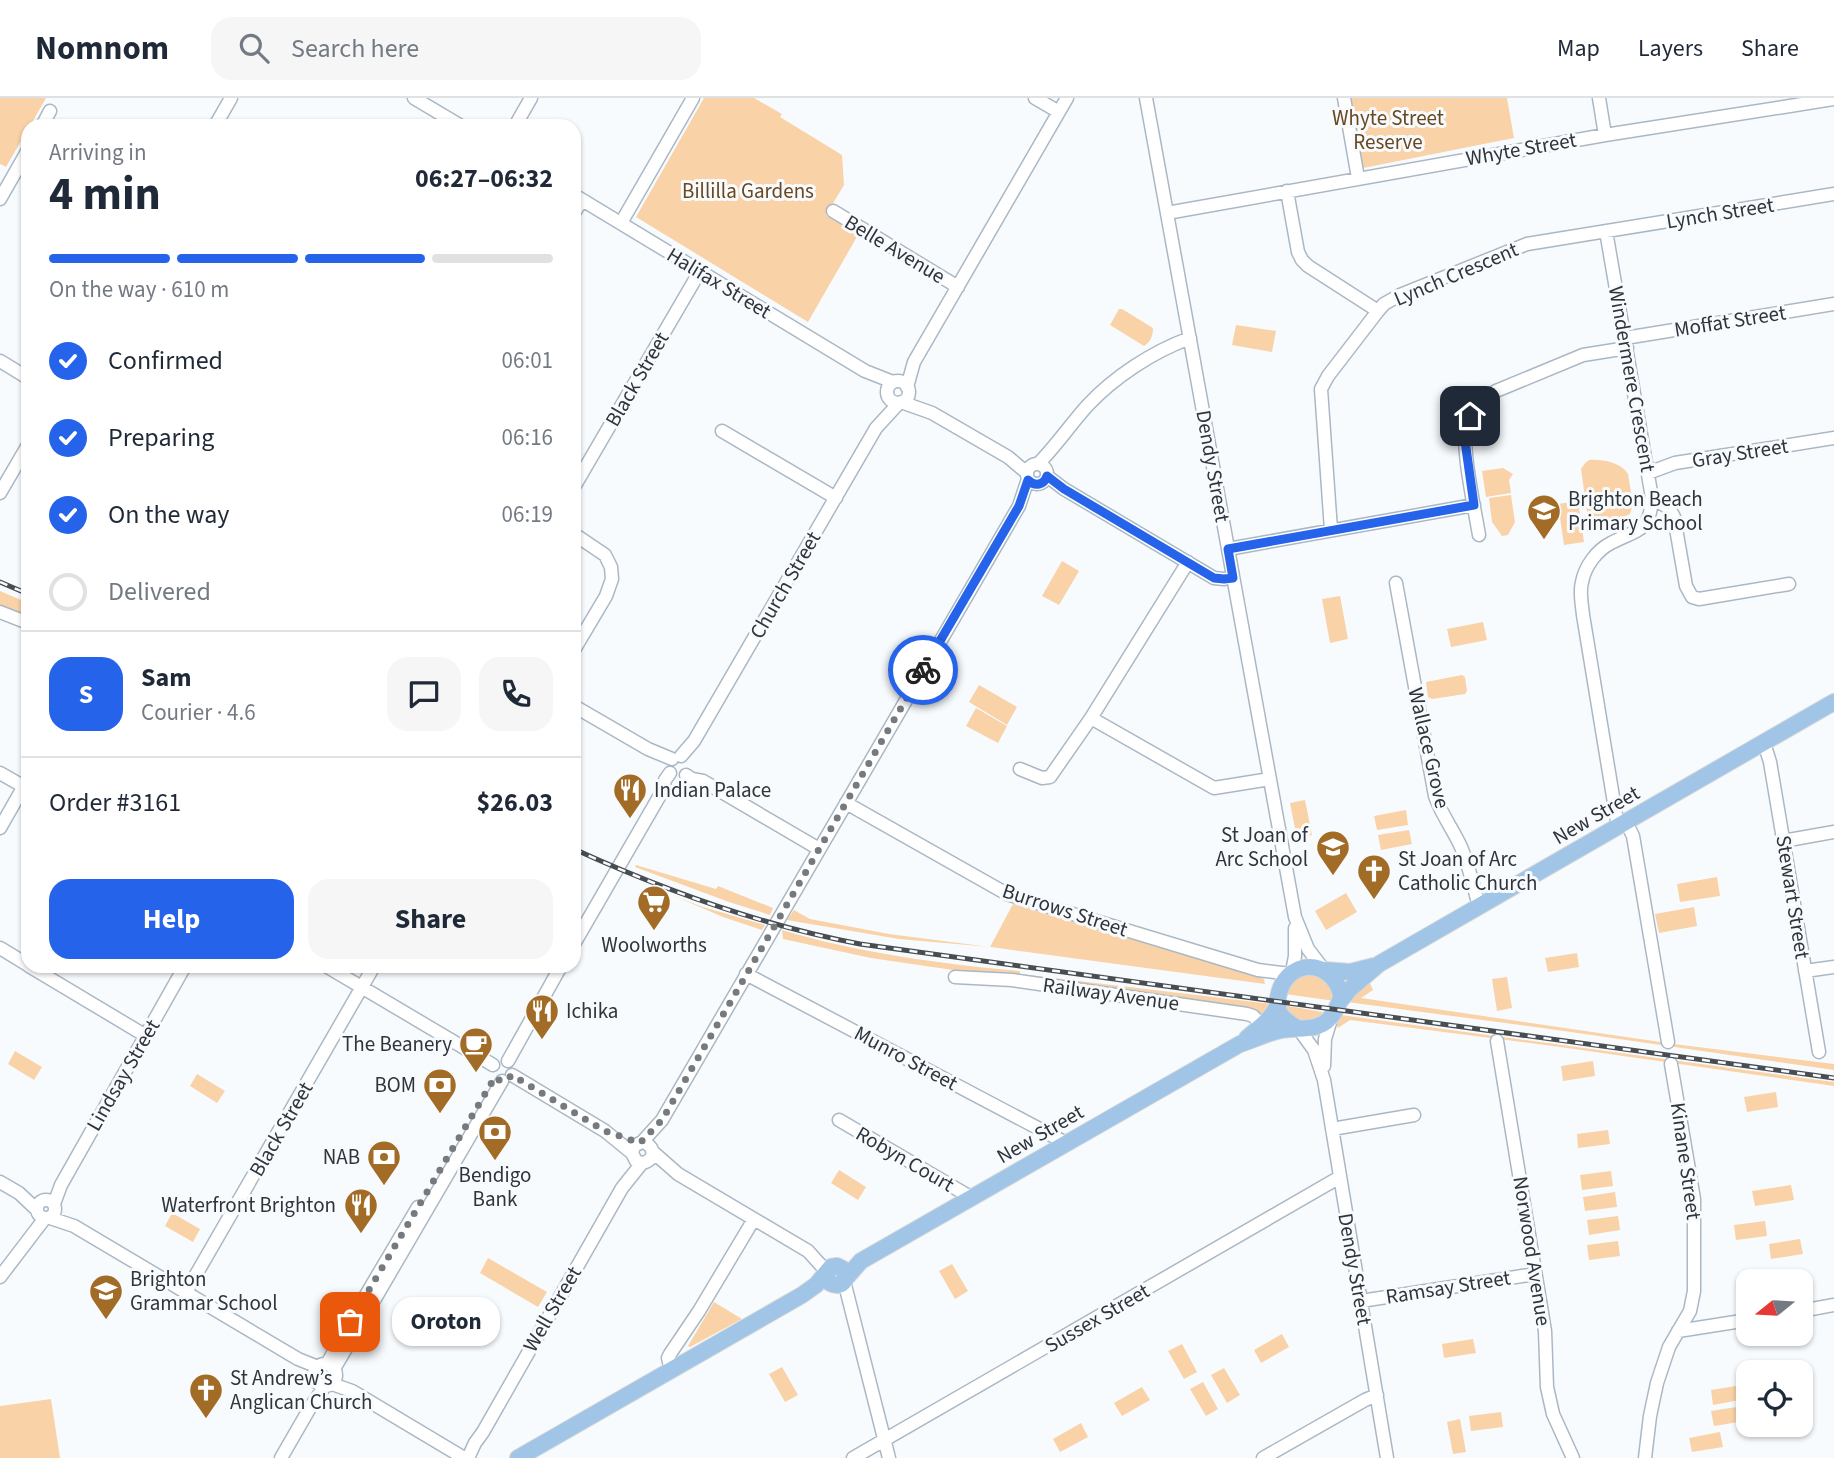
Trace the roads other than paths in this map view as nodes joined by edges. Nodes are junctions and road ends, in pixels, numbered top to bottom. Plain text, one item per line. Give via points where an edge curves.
1 (232, 98) edge
2 (414, 98) edge
3 (531, 98) edge
4 (693, 98) edge
5 (1035, 98) edge
6 (1067, 98) edge
7 (1146, 98) edge
8 (1344, 98) edge
9 (1599, 98) edge
10 (1834, 99) edge
11 (50, 111) dead end
12 (1059, 112) junction
13 (46, 119) edge
14 (219, 119) edge
15 (448, 119) edge
16 (519, 119) edge
17 (1605, 135) junction
18 (21, 162) edge
19 (1358, 177) junction
20 (1287, 191) junction
21 (1834, 194) edge
22 (0, 199) edge
23 (581, 199) edge
24 (833, 211) dead end
25 (1167, 213) junction
26 (621, 223) junction
27 (1606, 231) junction
28 (699, 271) junction
29 (958, 287) junction
30 (1834, 304) edge
31 (1378, 311) junction
32 (1190, 338) junction
33 (1626, 343) junction
34 (0, 361) edge
35 (21, 374) edge
36 (897, 391) junction
37 (722, 431) dead end
38 (1834, 438) edge
39 (21, 457) edge
40 (1648, 473) junction
41 (1037, 474) junction
42 (581, 475) edge
43 (0, 493) edge
44 (836, 498) junction
45 (1652, 498) junction
46 (1474, 505) junction
47 (1331, 530) junction
48 (1479, 535) dead end
49 (581, 538) edge
50 (1228, 549) junction
51 (1188, 562) junction
52 (1233, 578) junction
53 (1396, 583) dead end
54 (1789, 584) dead end
55 (0, 612) edge
56 (21, 621) edge
57 (581, 638) edge
58 (1834, 702) edge
59 (581, 710) edge
60 (1091, 718) junction
61 (1764, 743) junction
62 (679, 767) junction
63 (1020, 769) dead end
64 (0, 772) edge
65 (1270, 779) junction
66 (21, 785) edge
67 (21, 796) edge
68 (846, 803) junction
69 (1622, 824) junction
70 (0, 828) edge
71 (1834, 832) edge
72 (1783, 841) junction
73 (819, 849) junction
74 (1479, 907) junction
75 (1295, 917) junction
76 (581, 932) edge
77 (0, 948) edge
78 (21, 961) edge
79 (1379, 964) junction
80 (1834, 967) edge
81 (1258, 970) junction
82 (1324, 970) junction
83 (1805, 971) junction
84 (41, 973) edge
85 (181, 973) edge
86 (337, 973) edge
87 (370, 973) edge
88 (557, 973) edge
89 (1291, 973) junction
90 (746, 974) junction
91 (955, 977) dead end
92 (362, 988) junction
93 (1278, 1000) junction
94 (1340, 1001) junction
95 (1332, 1016) junction
96 (1297, 1028) junction
97 (1265, 1030) junction
98 (146, 1036) junction
99 (1497, 1041) dead end
100 (1668, 1042) dead end
101 (1819, 1052) dead end
102 (1671, 1065) dead end
103 (501, 1075) junction
104 (1324, 1080) junction
105 (1414, 1115) dead end
106 (839, 1120) dead end
107 (1332, 1129) junction
108 (1066, 1143) junction
109 (642, 1153) junction
110 (1340, 1177) junction
111 (0, 1182) edge
112 (972, 1198) junction
113 (46, 1209) junction
114 (754, 1219) junction
115 (1535, 1274) junction
116 (0, 1276) edge
117 (836, 1276) junction
118 (186, 1292) junction
119 (1361, 1301) junction
120 (1834, 1305) edge
121 (1813, 1309) edge
122 (1736, 1322) edge
123 (1678, 1331) junction
124 (682, 1338) junction
125 (687, 1361) junction
126 (671, 1370) junction
127 (326, 1375) junction
128 (1377, 1395) junction
129 (479, 1437) junction
130 (884, 1440) junction
131 (439, 1443) junction
132 (281, 1458) edge
133 (452, 1458) edge
134 (466, 1458) edge
135 (477, 1458) edge
136 (518, 1458) edge
137 (853, 1458) edge
138 (889, 1458) edge
139 (1263, 1458) edge
140 (1387, 1458) edge
141 (1573, 1458) edge
142 (1646, 1458) edge

1 - 14 street
2 - 15 street
3 - 16 street
4 - 26 street
5 - 12 street
6 - 12 street, Church Street
7 - 25 street, Dendy Street
8 - 19 street
9 - 17 street
10 - 17 street, Whyte Street
11 - 13 street
12 - 29 street, Church Street
17 - 19 street, Whyte Street
18 - 22 street
19 - 20 street, Whyte Street
20 - 25 street, Whyte Street
20 - 31 street via 1301,260
21 - 27 street, Lynch Street
23 - 26 street, Halifax Street
24 - 29 street, Belle Avenue
25 - 32 street, Dendy Street
26 - 28 street, Halifax Street
27 - 31 street, Lynch Crescent via 1527,244 1400,295
27 - 33 street, Windermere Crescent
28 - 36 street, Halifax Street
28 - 42 street, Black Street
29 - 36 street, Church Street
30 - 33 street, Moffat Street
31 - 47 street, Lynch Crescent via 1321,389
32 - 41 street, Well Street via 1126,372 1089,404
32 - 50 street, Dendy Street
33 - 40 street, Windermere Crescent
33 - 46 street, Moffat Street via 1578,356 1496,391 1481,402 1465,431
34 - 35 street
36 - 41 street, Halifax Street
36 - 44 street, Church Street
37 - 44 street
38 - 40 street, Gray Street via 1675,464
39 - 43 street
40 - 45 street, Windermere Crescent
41 - 51 street, Halifax Street
41 - 68 street, Well Street
44 - 62 street, Church Street
45 - 54 street via 1675,517 1686,586 1692,597
45 - 69 street, Windermere Crescent via 1644,525 1596,555 1582,582 1583,615
46 - 47 street
46 - 48 street, Moffat Street
47 - 50 street
49 - 57 street via 605,555 612,579
50 - 52 street, Dendy Street
51 - 52 street, Halifax Street via 1214,578
51 - 60 street
52 - 65 street, Dendy Street
53 - 74 street, Wallace Grove via 1435,796 1460,843
55 - 56 street
58 - 61 main road, New Street
59 - 62 street
60 - 63 street via 1050,778
60 - 65 street via 1212,787
61 - 69 main road, New Street
61 - 72 street, Stewart Street
62 - 73 street
62 - 76 street, Church Street
64 - 66 street
65 - 75 street, Dendy Street
67 - 70 street
68 - 73 street, Well Street
68 - 81 street, Burrows Street via 1007,894
69 - 74 main road, New Street
69 - 100 street via 1633,836
71 - 72 street
72 - 83 street, Stewart Street
73 - 90 street, Well Street
74 - 79 main road, New Street
75 - 82 street, Dendy Street via 1308,949
75 - 89 street, Dendy Street
77 - 78 street
79 - 82 main road, New Street via 1354,971
79 - 94 main road, New Street
80 - 83 street
81 - 89 street, Burrows Street
81 - 93 street via 1271,981
82 - 89 main road via 1306,967
82 - 94 main road via 1338,985
83 - 101 street, Stewart Street
84 - 98 street
85 - 98 street, Lindsay Street
86 - 92 street
87 - 92 street, Black Street
88 - 103 street via 508,1061 502,1059
89 - 93 main road
90 - 108 street, Munro Street
90 - 109 street, Well Street
91 - 97 street, Railway Avenue via 1012,980 1248,1014
92 - 103 street
92 - 118 street, Black Street
93 - 96 main road via 1280,1015
93 - 97 main road
94 - 95 main road
95 - 96 main road via 1318,1027
95 - 104 street, Dendy Street via 1324,1042
96 - 97 main road, New Street
96 - 104 street, Dendy Street via 1314,1049
97 - 108 main road, New Street
98 - 113 street, Lindsay Street
99 - 115 street, Norwood Avenue
102 - 123 street, Kinane Street via 1695,1211 1694,1291 1690,1311
103 - 109 street
103 - 127 street
104 - 107 street, Dendy Street
105 - 107 street
106 - 112 street, Robyn Court
107 - 110 street, Dendy Street
108 - 112 main road, New Street
109 - 114 street
109 - 129 street, Well Street
110 - 119 street, Dendy Street
110 - 130 street, Sussex Street
111 - 113 street
112 - 117 main road, New Street
113 - 116 street
113 - 118 street
114 - 117 street via 808,1251
114 - 124 street
115 - 119 street, Ramsay Street
115 - 141 street, Norwood Avenue via 1545,1331 1548,1395
117 - 125 main road, New Street
117 - 130 street via 850,1304
118 - 127 street
119 - 128 street, Dendy Street
120 - 121 street
122 - 123 street
123 - 142 street, Kinane Street via 1657,1383
124 - 125 street
124 - 126 street via 668,1357
125 - 126 main road, New Street
126 - 136 main road, New Street
127 - 131 street
127 - 132 street
128 - 139 street
128 - 140 street, Dendy Street
129 - 131 street via 469,1447
129 - 134 street, Well Street
129 - 135 street, Well Street
130 - 137 street, Sussex Street
130 - 138 street
131 - 133 street
131 - 134 street

